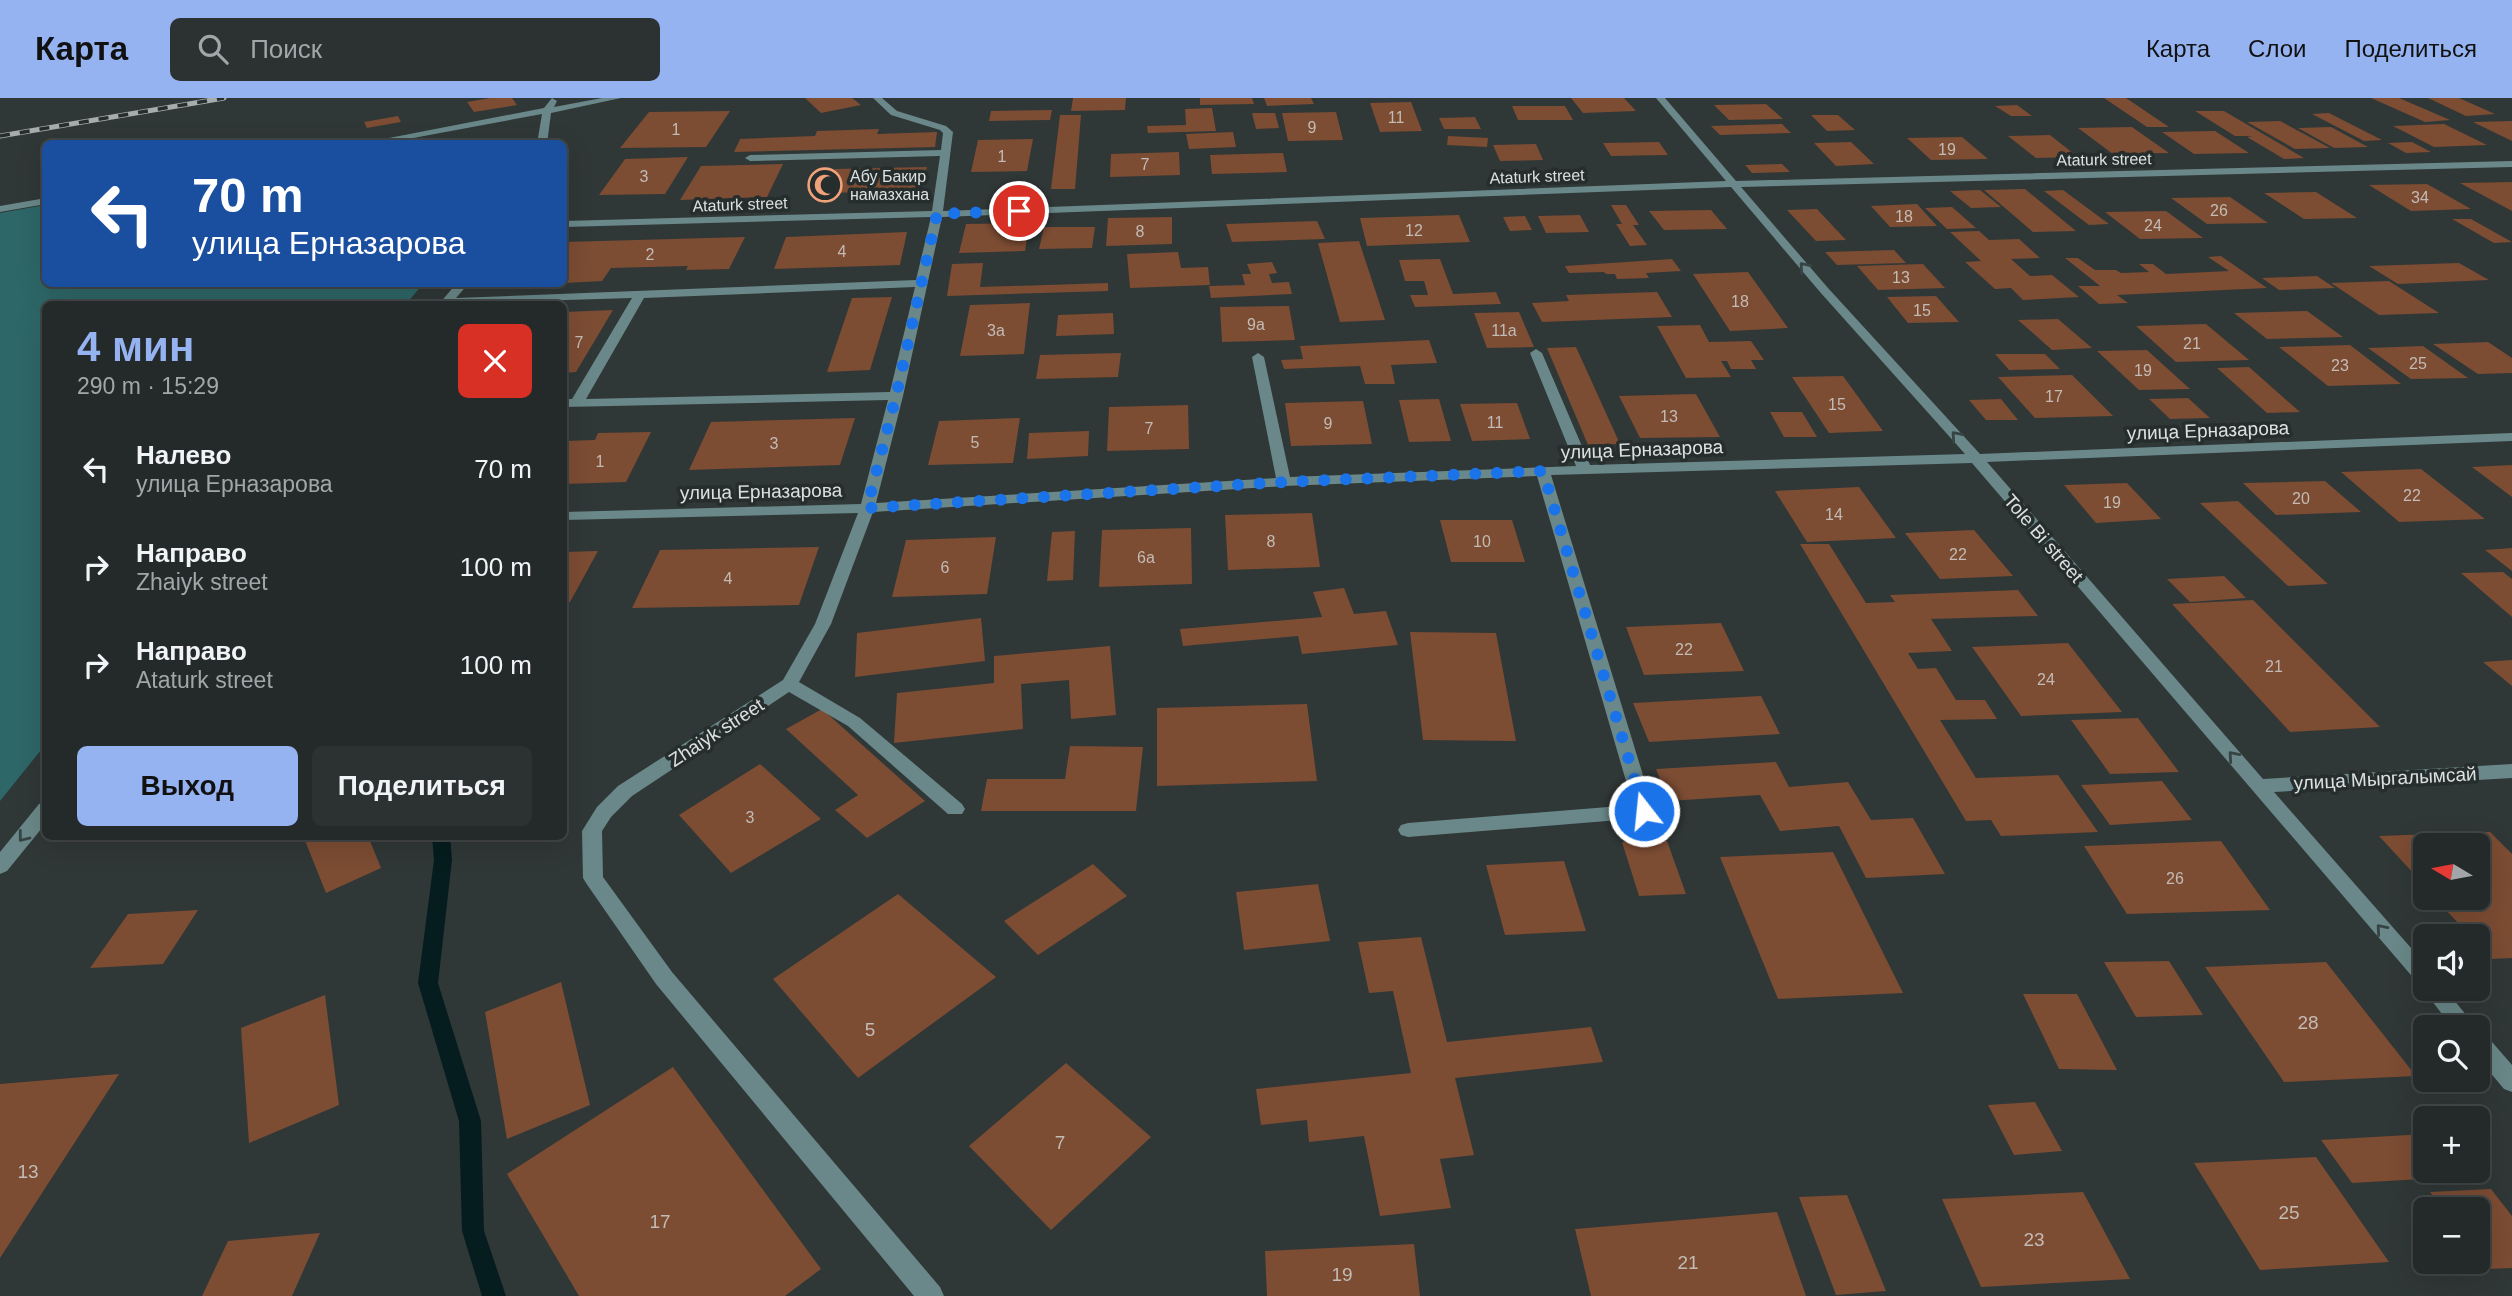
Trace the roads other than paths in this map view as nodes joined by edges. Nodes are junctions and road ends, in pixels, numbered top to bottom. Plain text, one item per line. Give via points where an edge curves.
1 (554, 98) edge
2 (617, 98) edge
3 (877, 98) edge
4 (1660, 98) edge
5 (547, 111) junction
6 (384, 140) edge
7 (543, 140) edge
8 (947, 153) junction
9 (750, 158) dead end
10 (2512, 164) edge
11 (1731, 184) junction
12 (42, 202) edge
13 (0, 209) edge
14 (937, 214) junction
15 (567, 224) edge
16 (921, 283) junction
17 (459, 287) edge
18 (640, 294) junction
19 (448, 301) edge
20 (489, 301) edge
21 (1536, 353) dead end
22 (1258, 357) dead end
23 (896, 396) junction
24 (570, 403) edge
25 (2512, 437) edge
26 (1975, 458) junction
27 (1586, 470) junction
28 (1543, 471) junction
29 (1284, 482) junction
30 (867, 508) junction
31 (567, 516) edge
32 (789, 684) junction
33 (2512, 771) edge
34 (2259, 786) junction
35 (955, 809) dead end
36 (42, 814) edge
37 (1408, 830) dead end
38 (0, 866) edge
39 (2413, 966) edge
40 (2442, 1001) edge
41 (2455, 1015) edge
42 (2490, 1056) edge
43 (2512, 1082) edge
44 (931, 1296) edge

1 - 5 street
2 - 5 street
3 - 8 street via 894,113 943,128 948,132
4 - 11 street, Tole Bi street
5 - 6 street
5 - 7 street
8 - 9 street
8 - 14 street, Zhaiyk street
10 - 11 street, Ataturk street
11 - 14 street, Ataturk street
26 -> 11 street, Tole Bi street
12 - 13 street
14 - 15 street, Ataturk street
14 - 16 street, Zhaiyk street
16 - 18 street
16 - 23 street, Zhaiyk street
17 - 19 street
18 - 20 street
18 - 24 street
21 - 27 street
22 - 29 street
23 - 24 street
23 - 30 street, Zhaiyk street
25 - 26 street, улица Ерназарова
26 - 27 street, улица Ерназарова
34 -> 26 street, Tole Bi street
27 - 28 street, улица Ерназарова
28 - 29 street, улица Ерназарова
28 - 37 street via 1644,811
29 - 30 street, улица Ерназарова
30 - 31 street, улица Ерназарова
30 - 32 street, Zhaiyk street via 823,624
32 - 35 street via 854,722
32 - 44 street, Zhaiyk street via 625,791 593,831 593,877 664,978
33 - 34 street, улица Мыргалымсай
39 -> 34 street, Tole Bi street
36 -> 38 street
40 - 41 street
42 - 43 street

